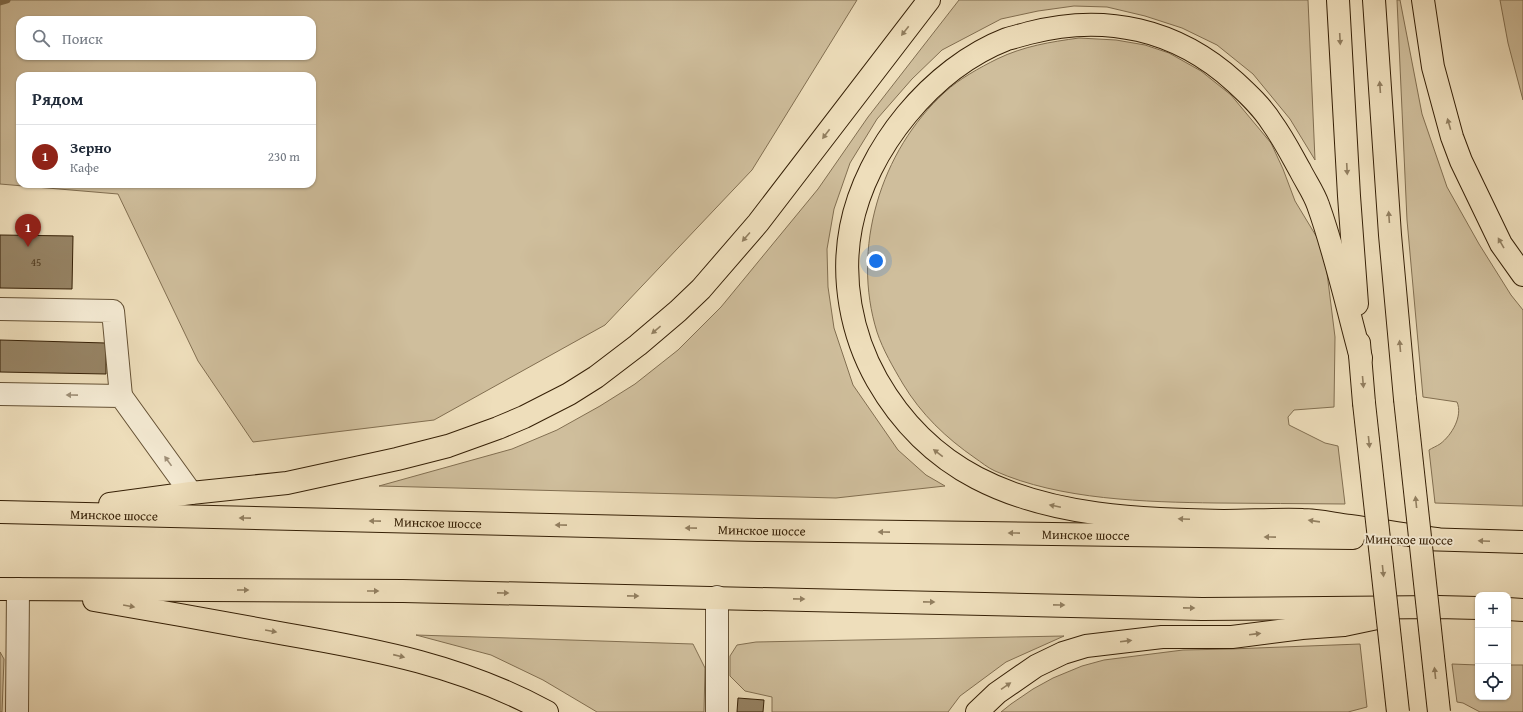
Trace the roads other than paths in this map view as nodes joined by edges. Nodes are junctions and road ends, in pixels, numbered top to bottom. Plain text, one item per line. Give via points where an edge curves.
1 (929, 0) edge
2 (1338, 0) edge
3 (1374, 0) edge
4 (1423, 0) edge
5 (1523, 275) edge
6 (0, 308) edge
7 (1361, 358) junction
8 (0, 394) edge
9 (121, 396) junction
10 (191, 493) junction
11 (0, 512) edge
12 (44, 513) junction
13 (1436, 539) junction
14 (1523, 542) edge
15 (18, 589) edge
16 (717, 597) junction
17 (1438, 607) junction
18 (1475, 608) edge
19 (1511, 609) edge
20 (1523, 610) edge
21 (17, 712) edge
22 (548, 712) edge
23 (717, 712) edge
24 (977, 712) edge
25 (1398, 712) edge
26 (1439, 712) edge

1 -> 10 highway via 758,223 719,268 678,311 596,377 524,417 448,446 287,483
2 -> 7 highway via 1348,188
26 -> 3 highway, bridge via 1390,235
5 -> 4 highway via 1501,244 1452,137 1434,67
6 - 9 lane via 113,311
13 -> 7 highway via 1306,520 1224,521 1094,513 1023,497 993,486 962,470 933,450 912,430 889,400 868,364 850,298 847,262 854,212 881,151 914,104 947,73 974,55 1006,39 1045,29 1079,24 1136,29 1183,45 1220,68 1256,102 1272,122 1317,201
7 -> 25 highway, bridge
9 -> 8 lane
10 -> 9 lane
10 - 12 highway
11 - 12 highway, Минское шоссе
13 -> 12 highway, Минское шоссе via 758,530
14 -> 13 highway, Минское шоссе
15 -> 16 highway via 395,591
15 - 21 lane
15 -> 22 highway via 321,639 413,659 461,673
16 -> 17 highway via 1202,609
16 - 23 lane
17 - 18 highway
24 -> 17 highway via 997,693 1036,666 1063,653 1086,646 1162,637 1232,637 1344,624
19 - 20 highway

